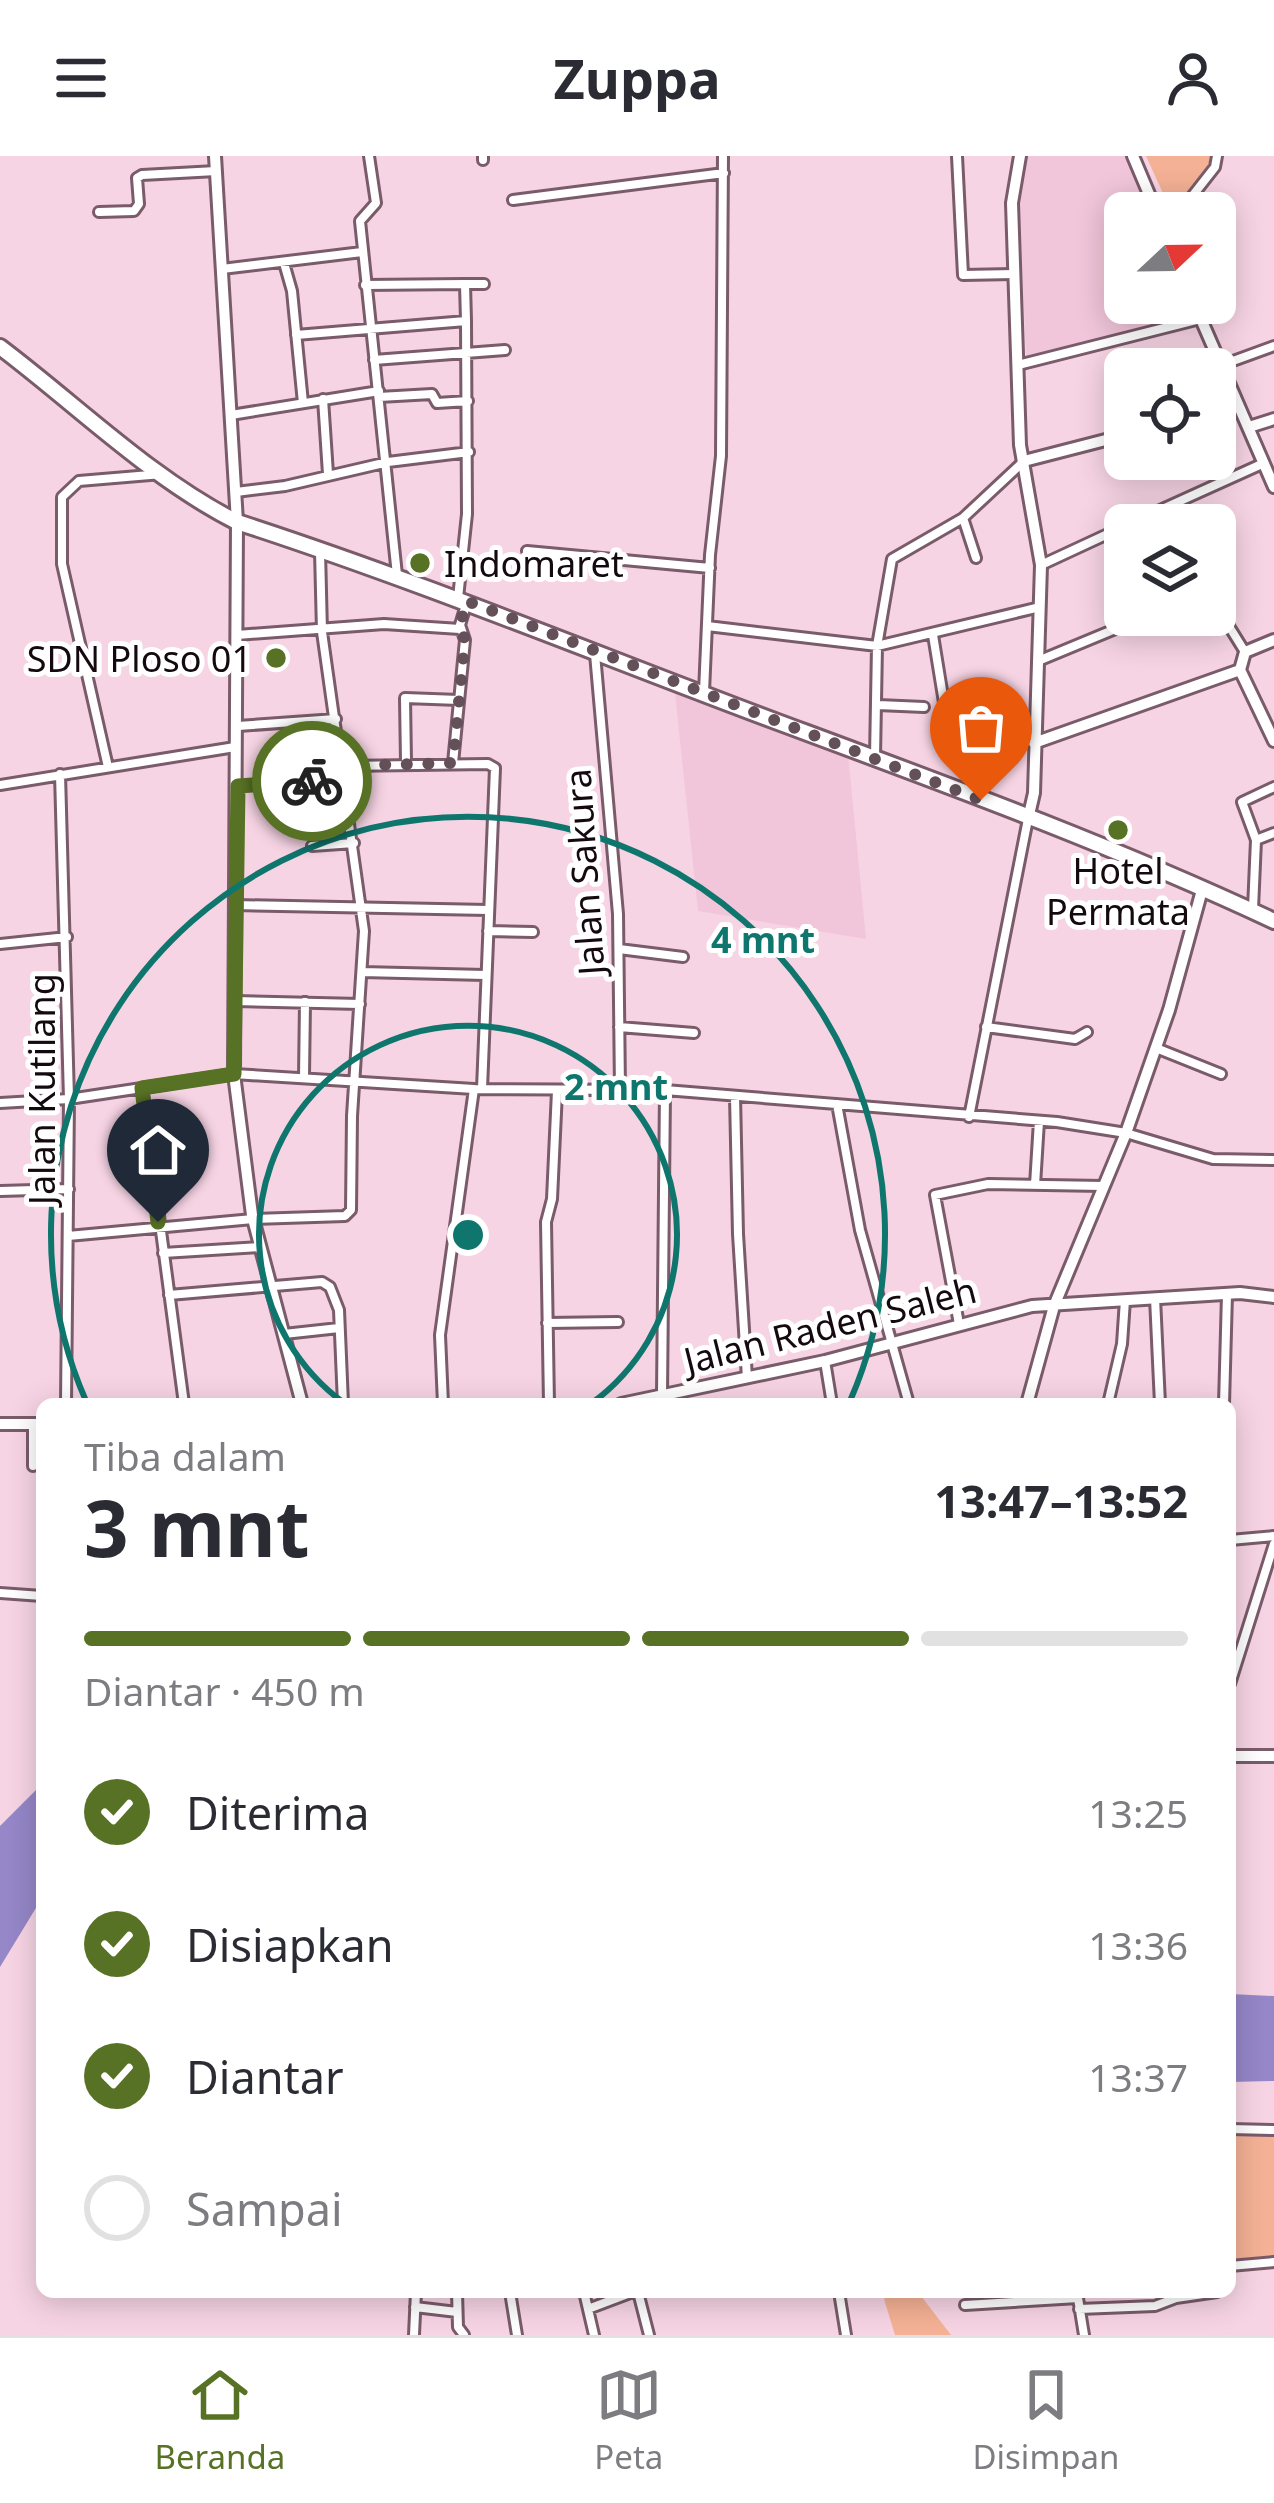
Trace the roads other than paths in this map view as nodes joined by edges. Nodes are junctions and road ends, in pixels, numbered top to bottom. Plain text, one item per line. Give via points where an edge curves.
1 (215, 156) edge
2 (369, 156) edge
3 (723, 156) edge
4 (957, 156) edge
5 (1020, 156) edge
6 (1133, 156) edge
7 (1216, 156) edge
8 (216, 171) junction
9 (724, 173) junction
10 (1148, 192) edge
11 (1195, 192) edge
12 (513, 200) dead end
13 (99, 212) dead end
14 (362, 252) junction
15 (284, 262) junction
16 (220, 269) junction
17 (1014, 274) junction
18 (465, 284) junction
19 (484, 284) dead end
20 (365, 285) junction
21 (466, 321) junction
22 (1180, 324) edge
23 (369, 326) junction
24 (296, 335) junction
25 (1274, 346) edge
26 (0, 347) edge
27 (505, 350) dead end
28 (468, 353) junction
29 (374, 360) junction
30 (1236, 360) edge
31 (1018, 365) junction
32 (379, 394) junction
33 (322, 399) junction
34 (1236, 400) edge
35 (468, 401) junction
36 (303, 403) junction
37 (1238, 405) joint
38 (229, 415) junction
39 (1274, 418) edge
40 (1249, 427) junction
41 (1104, 440) edge
42 (469, 452) junction
43 (1024, 461) junction
44 (388, 462) junction
45 (1264, 464) junction
46 (163, 474) junction
47 (328, 474) junction
48 (1274, 487) edge
49 (236, 492) junction
50 (1172, 504) edge
51 (963, 518) junction
52 (237, 521) junction
53 (1104, 535) edge
54 (320, 550) junction
55 (527, 551) dead end
56 (976, 558) dead end
57 (396, 565) junction
58 (1041, 565) junction
59 (710, 568) junction
60 (461, 593) junction
61 (1040, 607) junction
62 (707, 626) junction
63 (460, 629) junction
64 (322, 632) junction
65 (1104, 634) edge
66 (236, 635) junction
67 (933, 635) junction
68 (1235, 636) edge
69 (1274, 640) edge
70 (877, 646) junction
71 (595, 651) junction
72 (1245, 652) junction
73 (1038, 661) junction
74 (1240, 670) junction
75 (704, 692) junction
76 (459, 700) junction
77 (878, 705) junction
78 (924, 707) dead end
79 (335, 719) junction
80 (995, 720) dead end
81 (238, 726) junction
82 (1274, 741) edge
83 (1034, 743) junction
84 (238, 747) junction
85 (874, 759) junction
86 (406, 762) junction
87 (453, 763) junction
88 (108, 766) junction
89 (344, 766) junction
90 (60, 774) junction
91 (345, 778) junction
92 (0, 785) edge
93 (238, 786) junction
94 (1274, 787) edge
95 (1028, 818) junction
96 (1274, 833) edge
97 (1256, 840) junction
98 (354, 843) junction
99 (312, 846) dead end
100 (1202, 890) junction
101 (236, 904) junction
102 (362, 906) junction
103 (488, 910) junction
104 (1253, 911) junction
105 (1274, 921) edge
106 (488, 931) junction
107 (533, 932) dead end
108 (67, 937) junction
109 (0, 944) edge
110 (619, 949) junction
111 (682, 957) dead end
112 (362, 972) junction
113 (485, 975) junction
114 (235, 1001) junction
115 (305, 1002) junction
116 (361, 1004) junction
117 (619, 1027) junction
118 (986, 1027) junction
119 (1087, 1032) dead end
120 (694, 1033) dead end
121 (1156, 1048) junction
122 (234, 1074) junction
123 (1221, 1074) dead end
124 (304, 1077) junction
125 (356, 1082) junction
126 (142, 1088) junction
127 (478, 1089) junction
128 (620, 1090) junction
129 (665, 1090) junction
130 (557, 1091) junction
131 (735, 1096) junction
132 (69, 1099) junction
133 (0, 1103) edge
134 (837, 1104) junction
135 (968, 1118) junction
136 (1039, 1121) junction
137 (1126, 1133) junction
138 (1274, 1160) edge
139 (1035, 1185) junction
140 (1103, 1186) junction
141 (69, 1189) junction
142 (0, 1191) edge
143 (253, 1219) junction
144 (159, 1226) junction
145 (68, 1236) junction
146 (261, 1247) junction
147 (163, 1253) junction
148 (272, 1288) junction
149 (1227, 1294) junction
150 (169, 1295) junction
151 (1274, 1297) edge
152 (1155, 1298) junction
153 (1125, 1300) junction
154 (1054, 1306) junction
155 (618, 1322) dead end
156 (547, 1323) junction
157 (959, 1324) junction
158 (339, 1328) junction
159 (284, 1334) junction
160 (891, 1342) junction
161 (825, 1361) junction
162 (747, 1378) junction
163 (662, 1396) junction
164 (66, 1398) edge
165 (183, 1398) edge
166 (300, 1398) edge
167 (343, 1398) edge
168 (442, 1398) edge
169 (549, 1398) edge
170 (652, 1398) edge
171 (688, 1398) edge
172 (831, 1398) edge
173 (907, 1398) edge
174 (1030, 1398) edge
175 (1109, 1398) edge
176 (1160, 1398) edge
177 (1224, 1398) edge
178 (0, 1424) edge
179 (36, 1424) edge
180 (36, 1441) edge
181 (33, 1466) dead end
182 (1236, 1540) edge
183 (1274, 1540) edge
184 (0, 1593) edge
185 (36, 1596) edge
186 (1236, 1664) edge
187 (1236, 1756) edge
188 (1274, 1756) edge
189 (1236, 2129) edge
190 (1274, 2130) edge
191 (1274, 2262) edge
192 (1236, 2265) edge
193 (416, 2298) edge
194 (457, 2298) edge
195 (511, 2298) edge
196 (585, 2298) edge
197 (619, 2298) edge
198 (638, 2298) edge
199 (840, 2298) edge
200 (1175, 2298) edge
201 (1078, 2300) edge
202 (964, 2305) dead end
203 (415, 2307) junction
204 (587, 2309) junction
205 (457, 2312) junction
206 (414, 2335) edge
207 (464, 2335) edge
208 (518, 2335) edge
209 (594, 2335) edge
210 (649, 2335) edge
211 (846, 2335) edge
212 (1084, 2335) edge

1 - 8 street
2 - 14 street via 376,202 360,220
3 - 9 street
4 - 17 street via 963,275
5 - 17 street
6 - 10 street
7 - 11 street
8 - 13 street via 142,175 134,211
8 - 16 street
9 - 12 street
9 - 59 street via 721,457
14 - 15 street
14 - 20 street
15 - 16 street
15 - 24 street
16 - 38 street
17 - 31 street
18 - 19 street
18 - 20 street
18 - 21 street
20 - 23 street
21 - 23 street
21 - 28 street
22 - 31 street
23 - 24 street
23 - 29 street
24 - 36 street
25 - 30 street
26 - 46 highway
27 - 28 street
28 - 29 street
28 - 35 street
29 - 32 street
31 - 43 street
32 - 33 street
32 - 35 street
32 - 44 street
33 - 36 street
33 - 47 street
34 - 37 street
35 - 42 street
36 - 38 street
37 - 40 street
38 - 49 street
39 - 40 street
40 - 45 street
41 - 43 street
42 - 44 street
42 - 60 street
43 - 51 street
43 - 58 street
44 - 47 street
44 - 57 street
45 - 48 street
45 - 50 street
46 - 52 highway
46 - 88 street via 79,481 62,496 62,564
47 - 49 street
49 - 52 street
51 - 56 street
51 - 70 street via 892,559
52 - 54 highway
52 - 66 street
53 - 58 street
54 - 57 highway
54 - 64 street
55 - 59 street
57 - 60 highway
58 - 61 street
59 - 62 street
60 - 63 street
60 - 71 highway
61 - 67 street
61 - 73 street
62 - 70 street
62 - 75 street
63 - 64 street via 384,624
63 - 76 street
64 - 66 street
64 - 79 street
65 - 73 street
66 - 81 street
67 - 70 street
67 - 80 street via 946,715
68 - 72 street
69 - 72 street
70 - 77 street
71 - 75 highway
71 - 110 street, Jalan Sakura
72 - 74 street
73 - 83 street
74 - 82 street
74 - 83 street
75 - 85 highway
76 - 86 street via 404,698
76 - 87 street
77 - 78 street
77 - 85 street
79 - 81 street
79 - 89 street
81 - 84 street
83 - 95 street
84 - 88 street
84 - 93 street
85 - 95 highway
86 - 87 street
86 - 89 street
87 - 103 street via 495,768
88 - 90 street
89 - 91 street
90 - 92 street
90 - 108 street, Jalan Kutilang
91 - 93 street
91 - 98 street
93 - 101 street
94 - 97 street via 1242,802
95 - 100 highway
95 - 118 street
96 - 97 street
97 - 104 street
98 - 99 street
98 - 102 street
100 - 104 highway
100 - 121 street
101 - 102 street
101 - 114 street
102 - 103 street
102 - 112 street
103 - 106 street
104 - 105 highway
106 - 107 street
106 - 113 street
108 - 109 street
108 - 132 street, Jalan Kutilang
110 - 111 street
110 - 117 street, Jalan Sakura
112 - 113 street
112 - 116 street
113 - 127 street
114 - 115 street
114 - 122 street
115 - 116 street
115 - 124 street
116 - 125 street
117 - 120 street
117 - 128 street, Jalan Sakura
118 - 119 street via 1075,1039
118 - 135 street
121 - 123 street
121 - 137 street
122 - 124 street
122 - 126 street
122 - 143 street
124 - 125 street
125 - 127 street
125 - 143 street via 351,1210
126 - 132 street
126 - 144 street
127 - 130 street
127 - 168 street via 440,1335
128 - 129 street
128 - 130 street
129 - 131 street
129 - 163 street
130 - 156 street
131 - 134 street
131 - 162 street
132 - 133 street
132 - 141 street, Jalan Kutilang
134 - 135 street
134 - 160 street
135 - 136 street
136 - 137 street
136 - 139 street
137 - 138 street via 1214,1159
137 - 140 street
139 - 140 street
139 - 157 street via 935,1195
140 - 154 street
141 - 142 street
141 - 145 street, Jalan Kutilang
143 - 144 street
143 - 146 street
144 - 145 street
144 - 147 street
145 - 164 street, Jalan Kutilang
146 - 147 street
146 - 148 street
147 - 150 street
148 - 150 street
148 - 158 street via 322,1282 335,1294
148 - 159 street
149 - 151 street, Jalan Raden Saleh
149 - 152 street, Jalan Raden Saleh
149 - 177 street
150 - 165 street
152 - 153 street, Jalan Raden Saleh
152 - 176 street
153 - 154 street, Jalan Raden Saleh
153 - 175 street
154 - 157 street, Jalan Raden Saleh
154 - 174 street
155 - 156 street
156 - 169 street
157 - 160 street, Jalan Raden Saleh
158 - 159 street
158 - 167 street
159 - 166 street
160 - 161 street, Jalan Raden Saleh
160 - 173 street
161 - 162 street, Jalan Raden Saleh
161 - 172 street
162 - 171 street, Jalan Raden Saleh
163 - 170 street, Jalan Raden Saleh
163 - 171 street, Jalan Raden Saleh
178 - 179 street
180 - 181 street
182 - 183 street
183 - 186 street
184 - 185 street
187 - 188 street
189 - 190 street
191 - 192 street
193 - 203 street
194 - 205 street
195 - 208 street
196 - 204 street
197 - 204 street
198 - 210 street
199 - 211 street
200 - 201 street via 1159,2306
201 - 202 street
201 - 212 street
203 - 205 street
203 - 206 street
204 - 209 street
205 - 207 street

